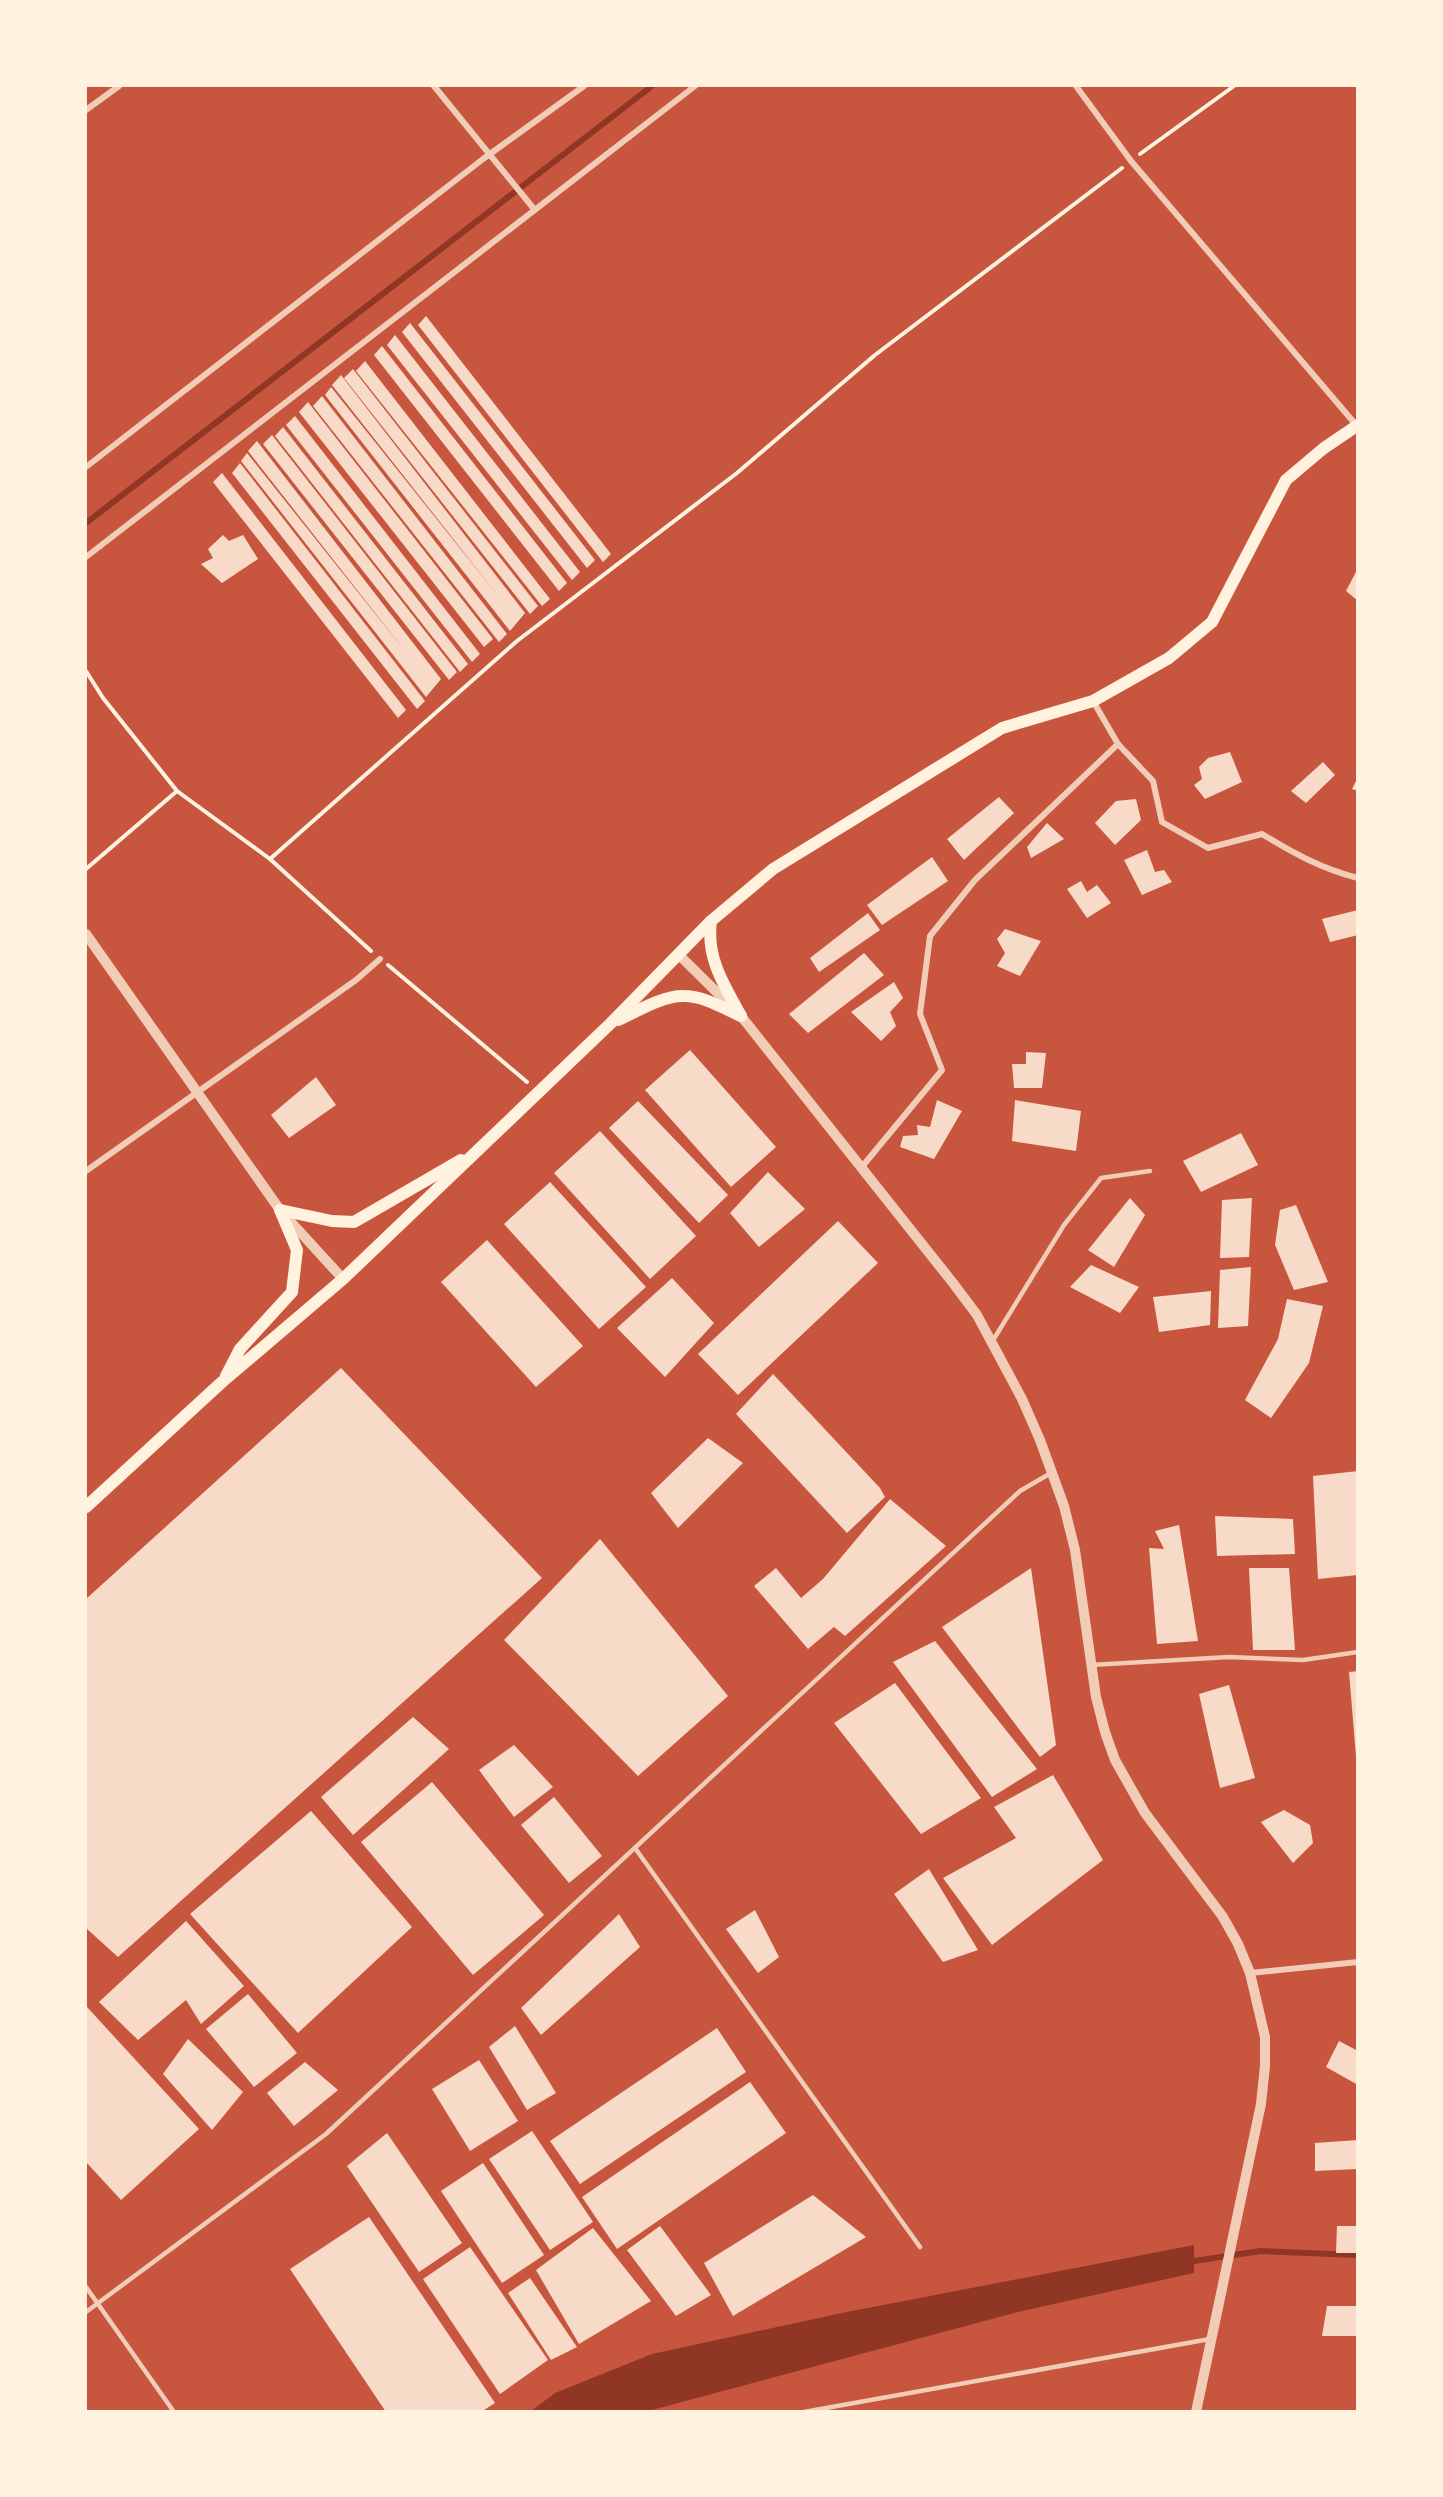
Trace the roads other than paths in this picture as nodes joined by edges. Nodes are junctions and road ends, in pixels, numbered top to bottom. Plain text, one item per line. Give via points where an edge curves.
1 (119, 86) edge
2 (434, 86) edge
3 (584, 86) edge
4 (695, 86) edge
5 (1076, 86) edge
6 (86, 110) edge
7 (489, 155) junction
8 (534, 209) junction
9 (1357, 425) edge
10 (86, 467) edge
11 (86, 557) edge
12 (1093, 701) junction
13 (1118, 744) junction
14 (1358, 878) edge
15 (711, 921) junction
16 (86, 934) edge
17 (678, 954) junction
18 (380, 959) road end
19 (741, 1016) junction
20 (611, 1023) junction
21 (196, 1091) junction
22 (476, 1152) junction
23 (861, 1168) junction
24 (86, 1171) edge
25 (1150, 1171) dead end
26 (280, 1210) junction
27 (343, 1279) junction
28 (992, 1342) junction
29 (222, 1382) junction
30 (1053, 1472) junction
31 (86, 1507) edge
32 (1358, 1652) edge
33 (1091, 1665) junction
34 (635, 1848) junction
35 (1358, 1962) edge
36 (1250, 1973) junction
37 (920, 2247) dead end
38 (86, 2287) edge
39 (97, 2303) junction
40 (86, 2312) edge
41 (1210, 2339) junction
42 (174, 2412) edge
43 (804, 2412) edge
44 (1196, 2412) edge

1 - 6 street
2 - 7 street
3 - 7 street
4 - 8 street
5 - 9 street via 1131,161
7 - 8 street
7 - 10 street
8 - 11 street
9 - 12 main road via 1286,480 1212,622 1169,658
12 - 13 street
12 - 15 main road via 1002,728 773,869
13 - 14 street via 1153,781 1162,822 1208,848 1262,834 1311,862
13 - 23 street via 975,880 930,936 920,1014 942,1070
15 - 17 main road
15 - 19 main road via 709,939 714,962
16 - 21 street
17 - 19 street
17 - 20 main road
18 - 21 street via 356,980
19 - 20 main road via 683,995
19 - 23 street
20 - 22 main road
21 - 24 street
21 - 26 street
22 - 26 main road via 354,1222
22 - 27 main road
23 - 28 street via 959,1291
25 - 28 lane via 1101,1178 1064,1225
26 - 27 street
26 - 29 main road via 297,1250 292,1292 240,1349
27 - 29 main road
28 - 30 street
29 - 31 main road
30 - 33 street via 1075,1550
30 - 34 lane via 1020,1491
32 - 33 lane via 1303,1660 1229,1657
33 - 36 street via 1105,1732 1130,1790 1214,1903
34 - 37 lane
34 - 39 lane via 326,2134
35 - 36 street
36 - 41 street via 1265,2037 1261,2104
38 - 39 lane
39 - 40 lane
39 - 42 lane
41 - 43 lane
41 - 44 street

